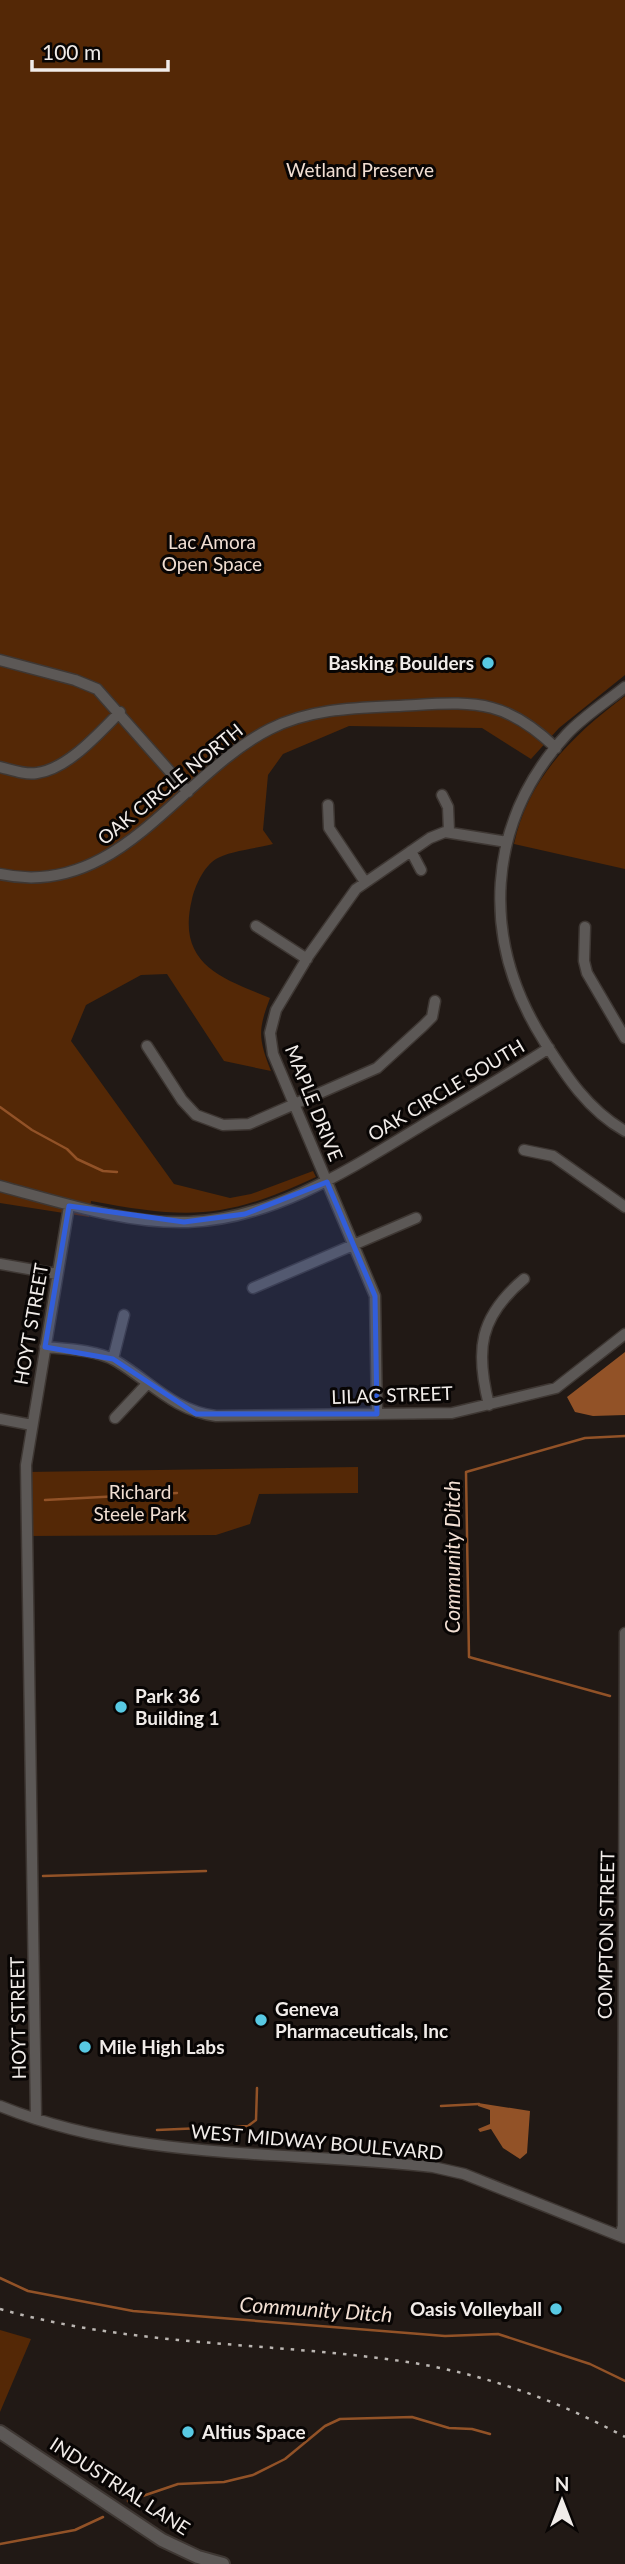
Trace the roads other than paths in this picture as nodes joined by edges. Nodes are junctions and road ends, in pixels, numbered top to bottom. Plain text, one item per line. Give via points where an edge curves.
1 (0, 660) edge
2 (625, 687) edge
3 (120, 712) junction
4 (556, 748) junction
5 (0, 767) edge
6 (188, 792) junction
7 (442, 795) dead end
8 (328, 805) dead end
9 (449, 831) junction
10 (507, 842) junction
11 (411, 851) junction
12 (421, 870) dead end
13 (0, 874) edge
14 (365, 882) junction
15 (256, 926) dead end
16 (585, 927) dead end
17 (307, 959) junction
18 (435, 1001) dead end
19 (625, 1038) edge
20 (147, 1046) dead end
21 (549, 1048) junction
22 (294, 1105) junction
23 (625, 1130) edge
24 (524, 1150) dead end
25 (327, 1182) junction
26 (0, 1186) edge
27 (69, 1206) junction
28 (625, 1207) edge
29 (416, 1218) dead end
30 (355, 1244) junction
31 (0, 1264) edge
32 (57, 1274) junction
33 (524, 1279) dead end
34 (253, 1288) dead end
35 (124, 1315) dead end
36 (625, 1334) edge
37 (45, 1347) junction
38 (113, 1359) junction
39 (147, 1384) junction
40 (489, 1405) junction
41 (377, 1414) junction
42 (115, 1418) dead end
43 (0, 1419) edge
44 (32, 1425) junction
45 (625, 1633) edge
46 (624, 1695) edge
47 (624, 1706) edge
48 (0, 2106) edge
49 (36, 2119) junction
50 (622, 2237) edge
51 (0, 2432) edge
52 (223, 2564) edge

1 - 3 street via 88,684
2 - 4 street via 572,729
3 - 5 street via 48,771 25,773
3 - 6 street
4 - 6 street, OAK CIRCLE NORTH via 526,722 488,705 457,702 335,710 269,729 235,751
4 - 10 street via 527,790
6 - 13 street, OAK CIRCLE NORTH via 125,846 89,866 37,877
7 - 9 street via 448,807
8 - 14 street via 329,828
9 - 10 street
9 - 11 street, MAPLE DRIVE
10 - 21 street via 500,898 503,940 517,991
11 - 12 street
11 - 14 street, MAPLE DRIVE
14 - 17 street, MAPLE DRIVE via 345,901
15 - 17 street
16 - 19 street via 587,973
17 - 22 street, MAPLE DRIVE via 275,1010 270,1033 273,1055
18 - 22 street via 432,1017 387,1061
20 - 22 street via 182,1100 208,1121 248,1124
21 - 23 street via 581,1095
21 - 25 street, OAK CIRCLE SOUTH
22 - 25 street, MAPLE DRIVE
24 - 28 street via 553,1156
25 - 27 street, OAK CIRCLE SOUTH via 245,1214 211,1221 158,1220
25 - 30 street, MAPLE DRIVE
26 - 27 street, OAK CIRCLE SOUTH
27 - 32 street, HOYT STREET
29 - 30 street
30 - 34 street
30 - 41 street, MAPLE DRIVE via 375,1296
31 - 32 street
32 - 37 street, HOYT STREET
33 - 40 street via 494,1311 482,1341 482,1377
35 - 38 street
36 - 40 street, LILAC STREET via 556,1388
37 - 38 street, LILAC STREET
37 - 44 street, HOYT STREET
38 - 39 street, LILAC STREET
39 - 41 street, LILAC STREET via 196,1414
39 - 42 street
40 - 41 street, LILAC STREET via 452,1413
43 - 44 street
44 - 49 street, HOYT STREET via 26,1465
45 - 46 street, COMPTON STREET
46 - 47 street, COMPTON STREET
47 - 50 street, COMPTON STREET
48 - 49 street, WEST MIDWAY BOULEVARD
49 - 50 street, WEST MIDWAY BOULEVARD via 91,2136 150,2145 433,2166
51 - 52 street, INDUSTRIAL LANE via 162,2540

